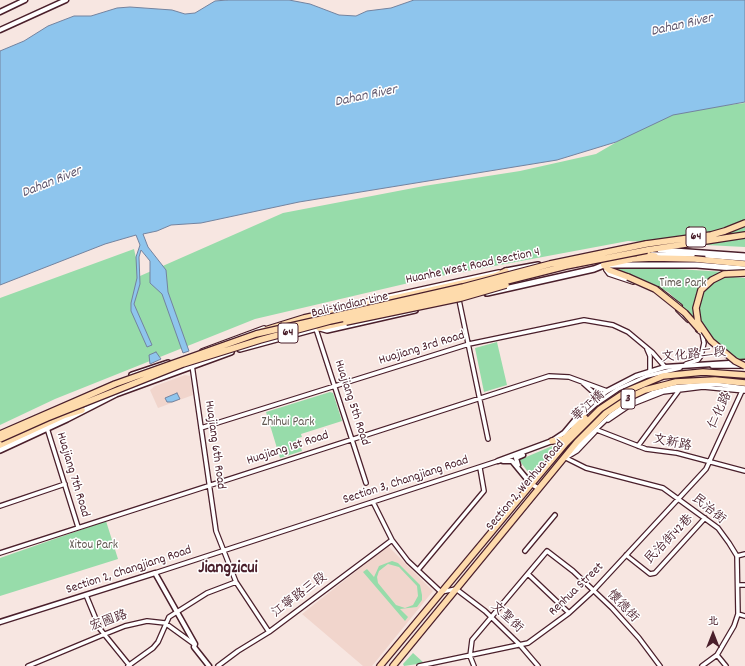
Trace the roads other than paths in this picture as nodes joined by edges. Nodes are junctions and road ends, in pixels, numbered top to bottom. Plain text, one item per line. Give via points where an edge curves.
1 (25, 0) edge
2 (66, 0) edge
3 (0, 12) edge
4 (0, 30) edge
5 (745, 222) edge
6 (745, 235) edge
7 (639, 254) junction
8 (650, 254) junction
9 (602, 257) junction
10 (745, 261) edge
11 (587, 262) junction
12 (604, 265) junction
13 (745, 269) edge
14 (506, 271) junction
15 (745, 273) edge
16 (473, 296) junction
17 (459, 300) junction
18 (318, 328) junction
19 (702, 333) junction
20 (256, 334) junction
21 (711, 341) junction
22 (469, 344) junction
23 (647, 348) junction
24 (189, 357) junction
25 (686, 364) junction
26 (745, 364) edge
27 (192, 365) junction
28 (665, 367) junction
29 (650, 371) junction
30 (745, 375) edge
31 (651, 380) junction
32 (714, 382) junction
33 (584, 383) junction
34 (745, 383) edge
35 (104, 386) junction
36 (336, 386) junction
37 (680, 389) junction
38 (744, 390) edge
39 (607, 391) junction
40 (116, 394) junction
41 (480, 398) junction
42 (81, 401) junction
43 (594, 401) junction
44 (82, 410) junction
45 (47, 428) junction
46 (201, 428) junction
47 (569, 428) junction
48 (597, 430) junction
49 (0, 433) edge
50 (488, 438) dead end
51 (0, 439) edge
52 (352, 440) junction
53 (552, 441) junction
54 (0, 445) edge
55 (638, 446) junction
56 (534, 449) junction
57 (0, 450) edge
58 (564, 459) junction
59 (498, 462) junction
60 (709, 462) junction
61 (518, 467) junction
62 (480, 468) junction
63 (745, 471) edge
64 (539, 475) joint
65 (366, 483) dead end
66 (66, 484) junction
67 (532, 484) junction
68 (210, 485) junction
69 (538, 488) junction
70 (678, 499) junction
71 (373, 502) junction
72 (0, 506) edge
73 (555, 515) dead end
74 (705, 518) junction
75 (78, 527) junction
76 (264, 537) joint
77 (392, 540) junction
78 (223, 550) junction
79 (525, 551) dead end
80 (0, 553) edge
81 (745, 554) edge
82 (626, 555) junction
83 (737, 556) junction
84 (418, 570) junction
85 (155, 573) junction
86 (528, 574) junction
87 (236, 582) junction
88 (739, 585) junction
89 (745, 585) edge
90 (456, 589) junction
91 (593, 591) junction
92 (441, 592) junction
93 (86, 595) junction
94 (177, 612) junction
95 (569, 613) junction
96 (738, 614) junction
97 (745, 616) edge
98 (492, 618) junction
99 (0, 622) edge
100 (165, 623) junction
101 (269, 632) junction
102 (105, 634) junction
103 (195, 644) junction
104 (520, 645) junction
105 (717, 655) junction
106 (470, 656) junction
107 (31, 665) edge
108 (129, 666) edge
109 (209, 666) edge
110 (218, 666) edge
111 (380, 666) edge
112 (393, 666) edge
113 (419, 666) edge
114 (474, 666) edge
115 (538, 666) edge
116 (660, 666) edge
117 (702, 666) edge
118 (726, 666) edge

1 - 3 street
2 - 4 street
5 - 8 main road, 64 via 725,231
6 - 8 main road, 64
7 - 8 main road
7 - 9 main road, Huanhe West Road Section 4
7 - 10 main road, Huanhe West Road Section 4 via 667,250
8 - 10 main road
8 - 11 main road, Bali-Xindian Line / 64, bridge
8 - 12 main road
8 - 20 main road, Bali-Xindian Line / 64, bridge via 550,264 463,287
9 - 12 main road
9 - 14 main road, Huanhe West Road Section 4 via 589,255
9 - 24 main road, Huanhe West Road Section 4 via 551,266 315,323
11 - 18 main road, bridge via 461,298
11 - 51 main road, Bali-Xindian Line / 64, bridge via 330,321 260,340 182,364
12 - 13 main road, Huanhe West Road Section 4 via 697,265
12 - 16 main road, Huanhe West Road Section 4
12 - 19 street via 665,292 683,308
12 - 21 main road, bridge via 609,270 655,289 685,313
14 - 20 main road, bridge via 495,276 304,318 267,328
14 - 24 street, Huanhe West Road Section 4 via 312,314 255,330
15 - 21 main road, bridge via 717,277 704,287 699,295 696,316
16 - 17 main road, Huanhe West Road Section 4
16 - 18 main road, Huanhe West Road Section 4 via 435,299 332,322
17 - 18 main road, Huanhe West Road Section 4 via 327,330
17 - 22 street
18 - 27 main road, Huanhe West Road Section 4
18 - 36 street, Huajiang 5th Road
19 - 25 street via 704,343 701,356 698,360
19 - 26 street via 731,359
20 - 49 main road, Bali-Xindian Line / 64, bridge via 115,384
21 - 26 main road, bridge via 735,361
22 - 23 street, Huajiang 3rd Road via 584,320 613,325 628,332
22 - 36 street, Huajiang 3rd Road
22 - 41 street
23 - 28 street, Huajiang 3rd Road
23 - 29 street
24 - 27 street, Huajiang 6th Road
24 - 35 main road, Huanhe West Road Section 4 via 155,366
25 - 26 street, 文化路二段
25 - 28 street, 文化路二段
26 - 47 street via 665,370 631,382 606,397
27 - 40 main road, Huanhe West Road Section 4
27 - 46 street, Huajiang 6th Road
28 - 29 street, 文化路二段
29 - 39 street, 文化路二段
30 - 31 main road, 華江橋 / 3 via 715,372 677,373
31 - 53 main road via 641,381 618,392 597,406 564,439
31 - 64 main road, 華江橋 / 3 via 627,391 600,409
32 - 34 main road, 3
32 - 38 street
32 - 58 main road, Section 2, Wenhua Road / 3 via 676,382 645,390 630,397 590,427
33 - 39 street, Huajiang 1st Road
33 - 41 street, Huajiang 1st Road via 549,376
33 - 43 street via 593,392
35 - 42 main road, Huanhe West Road Section 4
35 - 49 street, Huanhe West Road Section 4
36 - 46 street, Huajiang 3rd Road
36 - 52 street, Huajiang 5th Road
37 - 38 street
37 - 48 street via 653,395 630,406
37 - 55 street
38 - 60 street, 仁化路
39 - 43 street, 文化路二段
40 - 42 main road, Huanhe West Road Section 4
40 - 44 main road, Huanhe West Road Section 4
41 - 50 street
41 - 52 street, Huajiang 1st Road
42 - 51 main road, Huanhe West Road Section 4
43 - 47 street, 文化路二段
44 - 45 main road, Huanhe West Road Section 4
44 - 54 main road
45 - 57 main road, Huanhe West Road Section 4
45 - 66 street, Huajiang 7th Road
46 - 68 street, Huajiang 6th Road
47 - 53 street, 文化路二段
48 - 55 street, 文新路
48 - 58 street via 577,451
52 - 65 street, Huajiang 5th Road
52 - 68 street, Huajiang 1st Road
53 - 56 street, Section 3, Changjiang Road
55 - 60 street, 文新路
56 - 59 street, Section 3, Changjiang Road
56 - 61 street via 517,457
58 - 69 main road, Section 2, Wenhua Road / 3
58 - 70 street, 民治街 via 593,470 663,488
59 - 61 street via 510,460
59 - 62 street, Section 3, Changjiang Road
60 - 63 street, 文新路
60 - 70 street, Renhua Street via 706,469
61 - 67 street
62 - 71 street, Section 3, Changjiang Road
62 - 84 street via 484,491
64 - 67 main road, Section 2, Wenhua Road / 3
66 - 72 street
66 - 75 street, Huajiang 7th Road
67 - 69 street
67 - 92 main road, Section 2, Wenhua Road / 3
68 - 75 street, Huajiang 1st Road
68 - 78 street, Huajiang 6th Road via 216,531
69 - 90 main road, Section 2, Wenhua Road / 3
70 - 74 street, 民治街
70 - 82 street, Renhua Street
71 - 76 street, Section 3, Changjiang Road
71 - 77 street
73 - 79 street
74 - 82 street, 民治街42巷 via 659,569 650,574
74 - 83 street, 民治街 via 718,528
75 - 80 street, Huajiang 1st Road
76 - 78 street, Section 2, Changjiang Road
77 - 84 street
77 - 101 street, 江寧路三段
78 - 85 street, Section 2, Changjiang Road
78 - 87 street, Huajiang 6th Road
81 - 83 street
82 - 91 street, Renhua Street
83 - 88 street
84 - 92 street
85 - 93 street, Section 2, Changjiang Road
85 - 94 street
86 - 91 street, 懷德街 via 547,551
86 - 95 street
86 - 98 street
87 - 94 street via 207,593
87 - 101 street, Huajiang 6th Road
88 - 89 street
88 - 96 street
90 - 92 street
90 - 98 street, 文聖街
90 - 112 main road, Section 2, Wenhua Road / 3
91 - 95 street, Renhua Street
91 - 116 street, 懷德街 via 636,636
92 - 111 main road, Section 2, Wenhua Road / 3
93 - 99 street, Section 2, Changjiang Road
93 - 102 street via 100,629
94 - 100 street
94 - 103 street
95 - 104 street, Renhua Street via 540,636
96 - 97 street
96 - 105 street
98 - 104 street, 文聖街
98 - 106 street via 472,640
100 - 102 street, 宏國路 via 147,621
100 - 103 street
100 - 108 street via 153,648
101 - 110 street, 江寧路三段
102 - 107 street, 宏國路
102 - 108 street
103 - 109 street via 194,647
104 - 106 street, Renhua Street
104 - 115 street, 文聖街
105 - 117 street
105 - 118 street
106 - 113 street, Renhua Street
106 - 114 street

